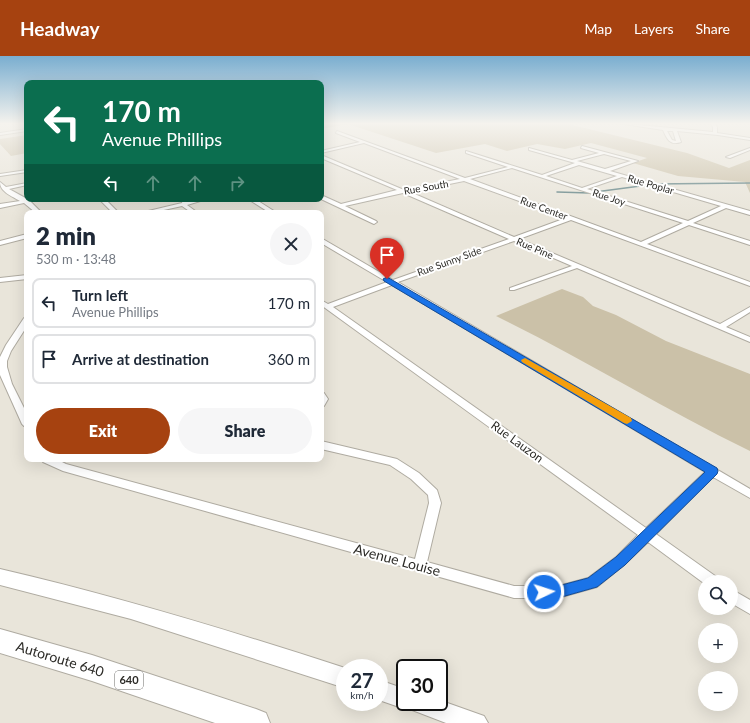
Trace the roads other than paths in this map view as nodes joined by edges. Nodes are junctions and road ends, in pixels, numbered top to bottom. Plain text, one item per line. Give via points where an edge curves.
1 (398, 154) edge
2 (474, 154) edge
3 (548, 154) edge
4 (596, 154) edge
5 (611, 154) edge
6 (736, 154) edge
7 (324, 157) edge
8 (728, 157) dead end
9 (572, 161) junction
10 (580, 164) junction
11 (512, 166) junction
12 (24, 171) edge
13 (605, 171) junction
14 (0, 176) edge
15 (542, 176) junction
16 (621, 176) junction
17 (465, 179) junction
18 (0, 183) edge
19 (24, 185) edge
20 (4, 189) junction
21 (583, 189) junction
22 (404, 191) junction
23 (324, 198) edge
24 (24, 199) edge
25 (24, 202) edge
26 (28, 202) edge
27 (105, 202) edge
28 (181, 202) edge
29 (184, 202) edge
30 (256, 202) edge
31 (0, 206) edge
32 (340, 206) junction
33 (726, 206) junction
34 (36, 210) edge
35 (113, 210) edge
36 (153, 210) edge
37 (191, 210) edge
38 (269, 210) edge
39 (750, 213) edge
40 (572, 218) junction
41 (374, 222) dead end
42 (689, 223) junction
43 (24, 237) edge
44 (513, 238) junction
45 (324, 242) edge
46 (0, 243) edge
47 (750, 243) edge
48 (642, 244) junction
49 (578, 266) junction
50 (24, 277) edge
51 (0, 280) edge
52 (392, 282) junction
53 (750, 284) edge
54 (512, 289) dead end
55 (324, 304) edge
56 (750, 309) edge
57 (24, 325) edge
58 (721, 327) junction
59 (750, 340) edge
60 (24, 407) edge
61 (324, 446) edge
62 (53, 462) edge
63 (713, 471) junction
64 (750, 494) edge
65 (647, 536) junction
66 (420, 566) junction
67 (703, 575) edge
68 (0, 577) edge
69 (738, 600) edge
70 (750, 608) edge
71 (0, 641) edge
72 (336, 675) edge
73 (442, 711) edge
74 (256, 723) edge
75 (477, 723) edge

1 - 17 street, Rue Center
2 - 11 street, Rue Joy
3 - 9 street, Rue Poplar
4 - 9 street
5 - 13 street via 636,161
6 - 8 street
7 - 22 street, Rue Pine
9 - 10 street, Rue Poplar
10 - 13 street, Rue Poplar
10 - 15 street
11 - 15 street, Rue Joy
11 - 17 street, Rue South
12 - 14 street
13 - 16 street, Rue Poplar
15 - 21 street, Rue Joy
16 - 21 street
16 - 33 street, Rue Poplar
17 - 22 street, Rue South
17 - 40 street, Rue Center
18 - 20 street
19 - 20 street
20 - 24 street
21 - 42 street, Rue Joy
22 - 32 street, Rue South
22 - 44 street, Rue Pine
23 - 32 street
25 - 31 street
26 - 34 street
27 - 35 street
28 - 36 street
29 - 37 street
30 - 38 street
32 - 41 street
33 - 39 street, Rue Poplar
33 - 42 street
40 - 44 street, Rue Sunny Side
40 - 48 street, Rue Center
42 - 47 street, Rue Joy
42 - 48 street
43 - 46 street
44 - 49 street, Rue Pine
44 - 52 street, Rue Sunny Side
45 - 52 street
48 - 53 street, Rue Center
49 - 54 street
49 - 58 street, Rue Pine
50 - 51 street
52 - 55 street, Rue Sunny Side
52 - 63 street
55 - 65 street, Rue Lauzon
56 - 58 street
57 - 60 street via 3,362 9,387
58 - 59 street, Rue Pine
61 - 66 street via 394,462 415,476 433,493 436,503
62 - 66 street, Avenue Louise via 63,467
63 - 64 street
63 - 65 street, Avenue Louise
65 - 66 street, Avenue Louise via 592,583 558,592 514,592
65 - 67 street, Rue Lauzon
68 - 72 main road via 180,624
69 - 70 street
71 - 74 highway, Autoroute 640 / 640 via 98,670
73 - 75 main road

